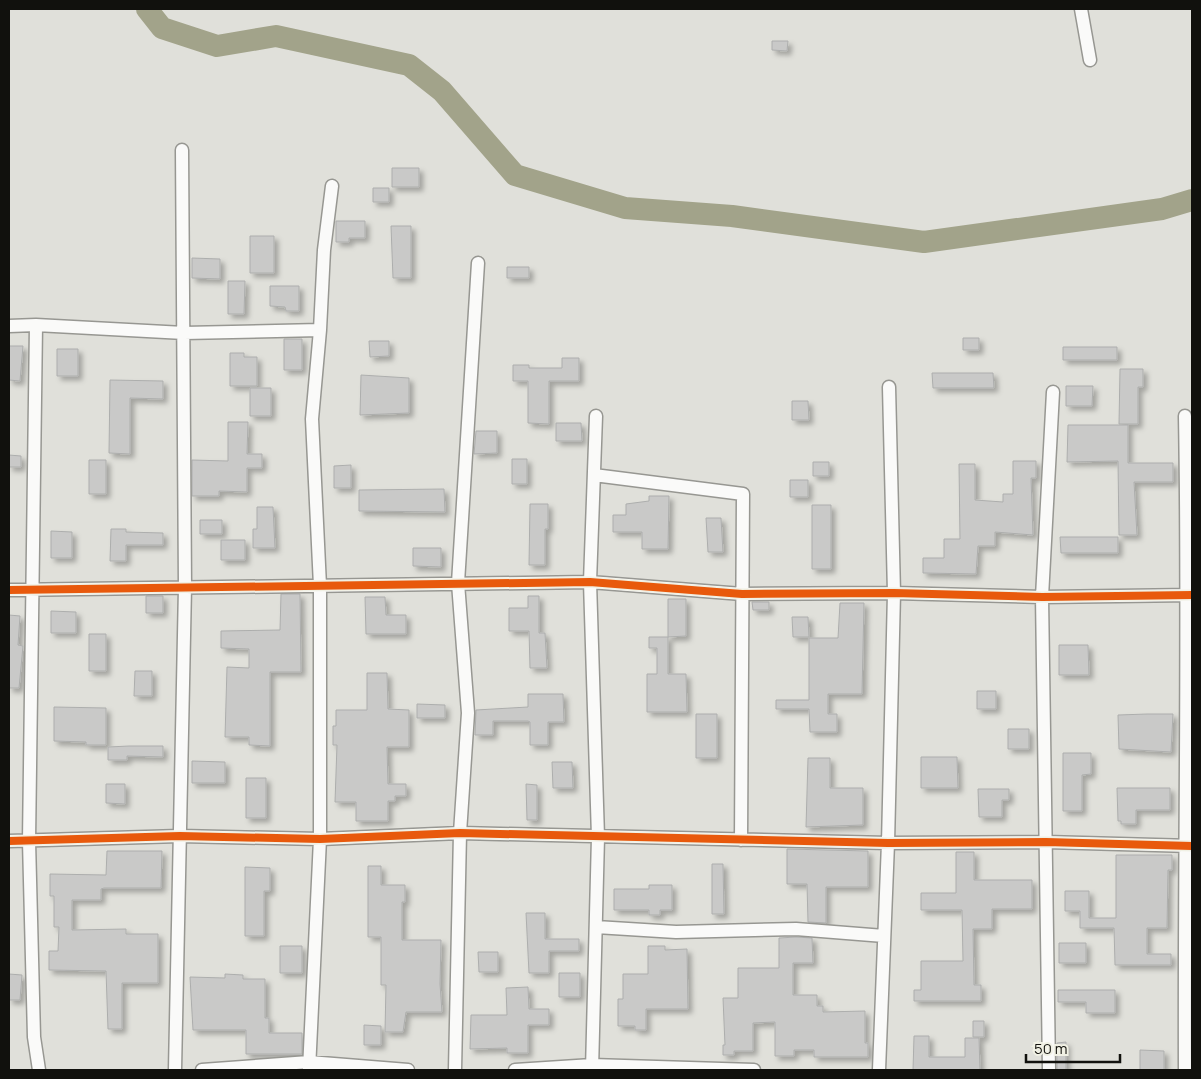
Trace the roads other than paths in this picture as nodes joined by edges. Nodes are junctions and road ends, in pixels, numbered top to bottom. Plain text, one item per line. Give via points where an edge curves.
1 (1082, 9) edge
2 (1090, 60) dead end
3 (182, 150) dead end
4 (332, 186) dead end
5 (478, 263) dead end
6 (36, 324) junction
7 (9, 326) edge
8 (320, 330) junction
9 (184, 333) junction
10 (889, 387) dead end
11 (1053, 392) dead end
12 (596, 416) dead end
13 (1185, 416) dead end
14 (594, 476) junction
15 (590, 582) junction
16 (458, 583) junction
17 (320, 586) junction
18 (185, 587) junction
19 (9, 590) edge
20 (33, 591) junction
21 (894, 592) junction
22 (742, 594) junction
23 (1190, 595) edge
24 (1042, 598) junction
25 (460, 833) junction
26 (180, 836) junction
27 (598, 837) junction
28 (320, 839) junction
29 (742, 840) junction
30 (9, 841) edge
31 (29, 841) junction
32 (1046, 842) junction
33 (888, 843) junction
34 (1188, 846) edge
35 (596, 927) junction
36 (884, 936) junction
37 (309, 1066) edge
38 (592, 1068) edge
39 (39, 1070) edge
40 (176, 1070) edge
41 (202, 1070) edge
42 (408, 1070) edge
43 (455, 1070) edge
44 (515, 1070) edge
45 (754, 1070) edge
46 (879, 1070) edge
47 (1049, 1070) edge
48 (1185, 1070) edge

1 - 2 street
3 - 9 street
4 - 8 street via 324,250
5 - 16 street
6 - 7 street
6 - 9 street
6 - 20 street
8 - 9 street
8 - 17 street via 312,419
9 - 18 street
10 - 21 street
11 - 24 street
12 - 14 street
13 - 23 street
14 - 15 street
14 - 22 street via 743,494
15 - 16 street
15 - 22 street
15 - 27 street
16 - 17 street
16 - 25 street via 468,713
17 - 18 street
17 - 28 street
18 - 20 street
18 - 26 street
19 - 20 street
20 - 31 street
21 - 22 street
21 - 24 street
21 - 33 street
22 - 29 street
23 - 24 street
23 - 34 street
24 - 32 street
25 - 27 street
25 - 28 street
25 - 43 street
26 - 28 street
26 - 31 street
26 - 40 street
27 - 29 street
27 - 35 street
28 - 37 street
29 - 33 street
30 - 31 street
31 - 39 street via 34,1037
32 - 33 street
32 - 34 street
32 - 47 street
33 - 36 street
34 - 48 street
35 - 36 street via 676,932 796,929
35 - 38 street
36 - 46 street
37 - 41 street
37 - 42 street
38 - 44 street
38 - 45 street

